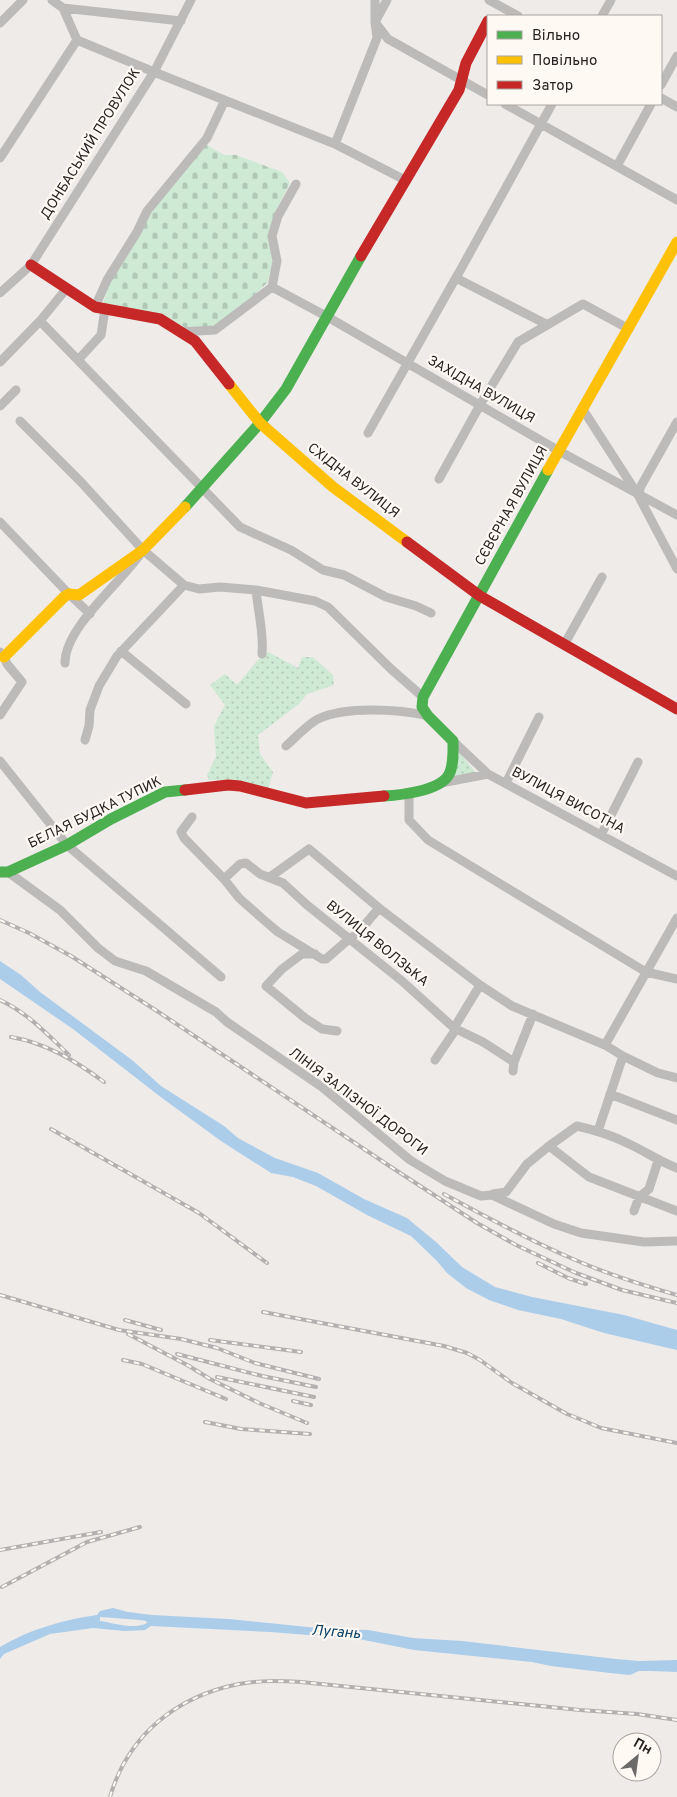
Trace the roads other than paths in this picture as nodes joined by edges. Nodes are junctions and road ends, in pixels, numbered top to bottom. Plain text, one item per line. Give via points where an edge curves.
1 (22, 0) edge
2 (52, 0) edge
3 (191, 0) edge
4 (375, 0) edge
5 (387, 0) edge
6 (611, 0) edge
7 (496, 2) edge
8 (63, 8) junction
9 (491, 15) edge
10 (516, 15) edge
11 (603, 15) edge
12 (182, 21) junction
13 (375, 22) junction
14 (0, 23) edge
15 (487, 23) edge
16 (77, 40) junction
17 (677, 56) edge
18 (154, 72) junction
19 (460, 79) junction
20 (662, 83) edge
21 (487, 94) edge
22 (662, 99) edge
23 (225, 100) junction
24 (507, 105) edge
25 (551, 105) edge
26 (650, 105) edge
27 (677, 107) edge
28 (540, 123) junction
29 (335, 144) junction
30 (0, 158) edge
31 (617, 166) junction
32 (405, 180) junction
33 (296, 184) dead end
34 (677, 200) edge
35 (677, 242) edge
36 (31, 265) junction
37 (457, 276) junction
38 (272, 287) junction
39 (67, 288) junction
40 (0, 294) edge
41 (100, 308) junction
42 (326, 316) junction
43 (40, 321) junction
44 (546, 324) junction
45 (628, 329) junction
46 (180, 332) junction
47 (78, 360) junction
48 (0, 362) edge
49 (406, 364) junction
50 (16, 390) dead end
51 (480, 405) junction
52 (0, 406) edge
53 (582, 408) junction
54 (20, 421) dead end
55 (677, 422) edge
56 (260, 423) junction
57 (368, 433) dead end
58 (559, 451) junction
59 (439, 479) dead end
60 (202, 489) junction
61 (638, 495) junction
62 (677, 515) edge
63 (0, 522) edge
64 (143, 550) junction
65 (677, 569) edge
66 (602, 577) dead end
67 (184, 585) junction
68 (256, 590) junction
69 (69, 594) junction
70 (480, 596) junction
71 (432, 613) dead end
72 (90, 614) junction
73 (564, 645) junction
74 (121, 652) junction
75 (2, 654) edge
76 (262, 654) dead end
77 (65, 663) dead end
78 (423, 698) junction
79 (186, 704) dead end
80 (677, 709) edge
81 (0, 715) edge
82 (428, 716) junction
83 (539, 717) dead end
84 (85, 740) dead end
85 (453, 741) junction
86 (286, 746) dead end
87 (0, 761) edge
88 (638, 762) dead end
89 (488, 774) junction
90 (441, 783) junction
91 (506, 783) junction
92 (409, 794) junction
93 (192, 817) dead end
94 (601, 835) junction
95 (67, 845) junction
96 (4, 872) edge
97 (677, 876) edge
98 (270, 877) junction
99 (224, 879) junction
100 (378, 908) junction
101 (677, 918) edge
102 (349, 939) junction
103 (316, 954) junction
104 (646, 972) junction
105 (221, 977) dead end
106 (677, 980) edge
107 (480, 985) junction
108 (533, 1014) junction
109 (454, 1028) junction
110 (337, 1030) dead end
111 (605, 1045) junction
112 (623, 1056) junction
113 (435, 1060) dead end
114 (677, 1078) edge
115 (610, 1094) junction
116 (677, 1120) edge
117 (598, 1131) junction
118 (549, 1146) junction
119 (658, 1161) junction
120 (677, 1168) edge
121 (492, 1194) junction
122 (639, 1197) junction
123 (634, 1211) dead end
124 (677, 1211) edge
125 (677, 1241) edge

1 - 14 street
2 - 8 street
3 - 12 street, ДОНБАСЬКИЙ ПРОВУЛОК
4 - 13 street
5 - 13 street
6 - 11 street
7 - 9 street
7 - 10 street
8 - 12 street
8 - 16 street
12 - 18 street, ДОНБАСЬКИЙ ПРОВУЛОК
13 - 19 street via 388,38
13 - 29 street via 377,38
15 - 19 street
16 - 18 street
16 - 30 street
17 - 20 street
18 - 23 street
18 - 36 street, ДОНБАСЬКИЙ ПРОВУЛОК
19 - 21 street
19 - 32 street via 459,90
22 - 27 street
23 - 29 street
23 - 41 street via 206,138 147,211 138,232 107,280
24 - 28 street
25 - 28 street
26 - 31 street
28 - 31 street
28 - 37 street
29 - 32 street
31 - 34 street
32 - 42 street
33 - 38 street via 278,216 272,236 277,261
35 - 45 street, СЄВЄРНАЯ ВУЛИЦЯ
36 - 39 street, СХІДНА ВУЛИЦЯ
36 - 40 street, ДОНБАСЬКИЙ ПРОВУЛОК
37 - 44 street
37 - 49 street
38 - 42 street, ЗАХІДНА ВУЛИЦЯ
38 - 46 street via 215,330
39 - 41 street, СХІДНА ВУЛИЦЯ
39 - 43 street
41 - 46 street, СХІДНА ВУЛИЦЯ via 160,319
41 - 47 street via 101,335
42 - 49 street, ЗАХІДНА ВУЛИЦЯ
42 - 56 street via 286,389
43 - 47 street
43 - 48 street
44 - 45 street via 584,304
44 - 51 street via 518,342
45 - 53 street, СЄВЄРНАЯ ВУЛИЦЯ
46 - 56 street, СХІДНА ВУЛИЦЯ via 195,341
47 - 60 street
49 - 51 street, ЗАХІДНА ВУЛИЦЯ
49 - 57 street
50 - 52 street
51 - 58 street, ЗАХІДНА ВУЛИЦЯ
51 - 59 street
53 - 58 street, СЄВЄРНАЯ ВУЛИЦЯ
53 - 61 street
54 - 64 street
55 - 61 street
56 - 60 street
56 - 70 street, СХІДНА ВУЛИЦЯ via 333,487
58 - 61 street, ЗАХІДНА ВУЛИЦЯ
58 - 70 street, СЄВЄРНАЯ ВУЛИЦЯ
60 - 64 street
60 - 71 street via 240,527 291,550 324,570 344,575 386,597
61 - 62 street, ЗАХІДНА ВУЛИЦЯ
61 - 65 street
63 - 69 street
64 - 67 street
64 - 69 street via 79,595
64 - 72 street via 133,566
66 - 73 street
67 - 68 street via 199,589
67 - 74 street
68 - 76 street via 264,637
68 - 78 street via 315,601 328,607
69 - 72 street
69 - 75 street
70 - 73 street, СХІДНА ВУЛИЦЯ
70 - 78 street, СЄВЄРНАЯ ВУЛИЦЯ
72 - 77 street via 73,636
73 - 80 street, СХІДНА ВУЛИЦЯ
74 - 79 street
74 - 84 street via 99,686 90,710
75 - 81 street via 22,682
78 - 82 street via 422,706
82 - 85 street
82 - 86 street via 413,712 352,710 318,719
83 - 91 street
85 - 89 street, ВУЛИЦЯ ВИСОТНА
85 - 90 street via 452,763 448,776
87 - 95 street
88 - 94 street
89 - 90 street
89 - 91 street, ВУЛИЦЯ ВИСОТНА
90 - 92 street, БЕЛАЯ БУДКА ТУПИК
91 - 94 street, ВУЛИЦЯ ВИСОТНА
92 - 95 street, БЕЛАЯ БУДКА ТУПИК via 306,803 240,786 191,788 165,792
92 - 104 street via 409,820 428,840
93 - 99 street via 182,832 184,838
94 - 97 street, ВУЛИЦЯ ВИСОТНА
95 - 96 street, БЕЛАЯ БУДКА ТУПИК
95 - 105 street
96 - 121 street, ЛІНІЯ ЗАЛІЗНОЇ ДОРОГИ via 60,910 98,948 116,961 146,970 216,1012 322,1087 410,1160 445,1181 481,1196
98 - 99 street, ВУЛИЦЯ ВОЛЗЬКА via 240,864
98 - 100 street via 309,849
98 - 102 street, ВУЛИЦЯ ВОЛЗЬКА via 283,883
99 - 103 street via 239,898 265,921
100 - 102 street
100 - 107 street
101 - 104 street
102 - 103 street via 326,959 322,960
102 - 109 street, ВУЛИЦЯ ВОЛЗЬКА
103 - 110 street via 302,954 266,986 322,1029
104 - 106 street
104 - 111 street
107 - 108 street via 512,1006
107 - 109 street
108 - 109 street, ВУЛИЦЯ ВОЛЗЬКА via 514,1066 483,1042
108 - 111 street
109 - 113 street
111 - 112 street
112 - 114 street via 658,1073
112 - 115 street
115 - 116 street
115 - 117 street
117 - 118 street via 578,1126
117 - 119 street
118 - 121 street via 527,1164 506,1192
118 - 122 street via 589,1177
119 - 120 street
119 - 122 street via 649,1189
121 - 125 street, ЛІНІЯ ЗАЛІЗНОЇ ДОРОГИ via 554,1224 581,1233 644,1242
122 - 123 street
122 - 124 street

